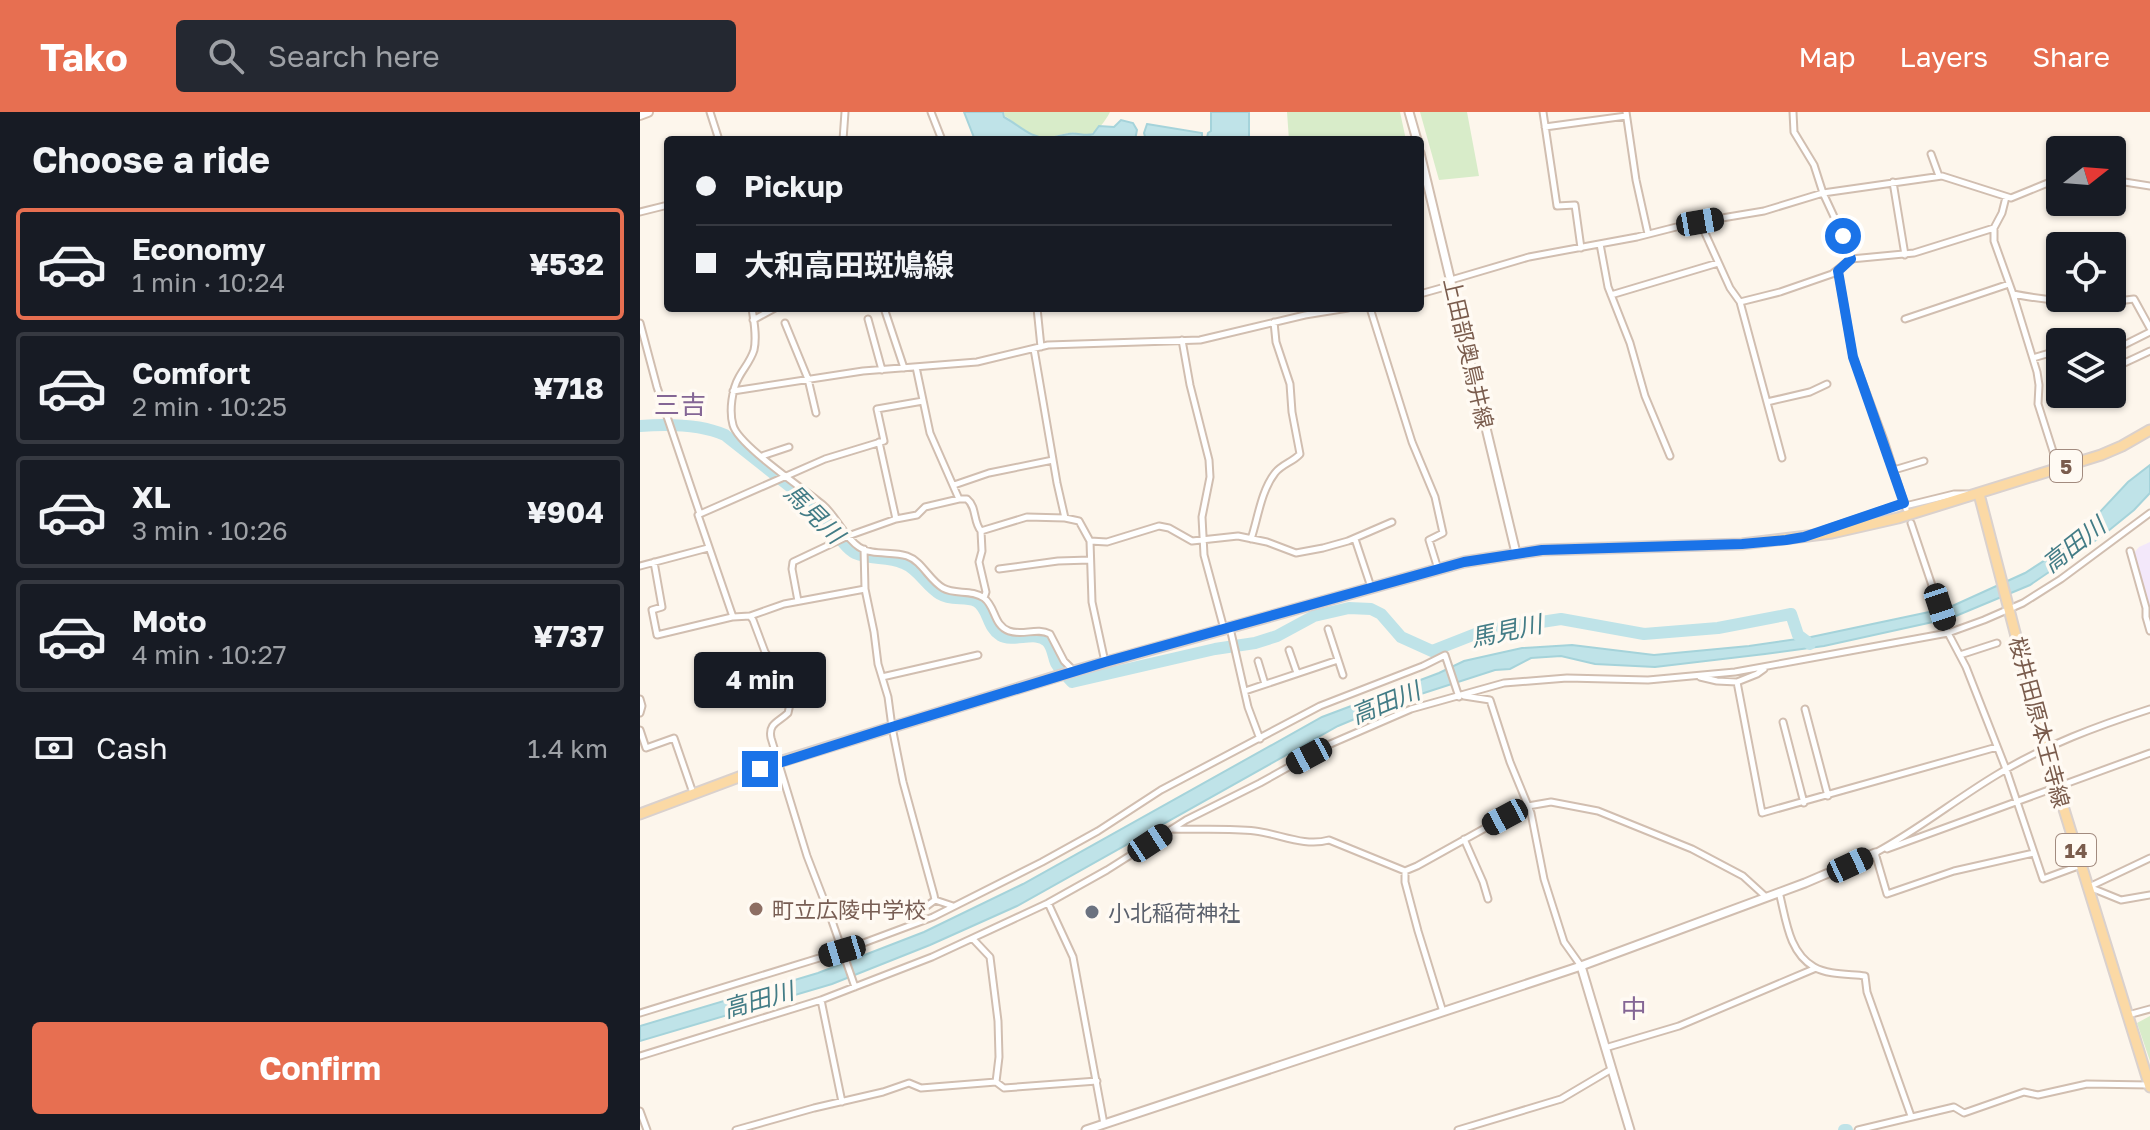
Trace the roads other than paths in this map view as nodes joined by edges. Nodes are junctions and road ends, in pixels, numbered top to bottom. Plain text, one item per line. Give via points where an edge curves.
1 (648, 112) edge
2 (710, 112) edge
3 (845, 112) edge
4 (931, 112) edge
5 (1409, 112) edge
6 (1543, 112) edge
7 (1793, 112) edge
8 (1626, 114) edge
9 (640, 115) edge
10 (1545, 127) junction
11 (718, 136) edge
12 (843, 136) edge
13 (940, 136) edge
14 (1416, 136) edge
15 (1931, 154) dead end
16 (1424, 169) edge
17 (1939, 176) junction
18 (1893, 182) junction
19 (2126, 182) edge
20 (2046, 184) edge
21 (2150, 186) edge
22 (1823, 193) junction
23 (2006, 197) junction
24 (664, 206) edge
25 (640, 212) edge
26 (1700, 222) junction
27 (1994, 228) junction
28 (1648, 234) junction
29 (1600, 244) junction
30 (1581, 248) junction
31 (1905, 255) junction
32 (1851, 259) junction
33 (1718, 263) junction
34 (1838, 271) junction
35 (1452, 283) junction
36 (2009, 284) junction
37 (1424, 293) edge
38 (2013, 294) junction
39 (1611, 295) junction
40 (1740, 302) junction
41 (752, 312) edge
42 (768, 312) edge
43 (885, 312) edge
44 (1037, 312) edge
45 (1327, 312) edge
46 (1371, 312) edge
47 (868, 319) dead end
48 (1905, 319) dead end
49 (753, 320) junction
50 (1274, 322) junction
51 (640, 323) edge
52 (785, 323) dead end
53 (2150, 330) edge
54 (1182, 340) junction
55 (2126, 343) edge
56 (1038, 348) junction
57 (2150, 351) edge
58 (2046, 354) edge
59 (2033, 358) junction
60 (2126, 362) edge
61 (916, 367) junction
62 (904, 368) junction
63 (882, 370) junction
64 (808, 379) junction
65 (1827, 384) dead end
66 (733, 391) junction
67 (923, 401) junction
68 (1767, 402) junction
69 (816, 413) dead end
70 (2150, 430) edge
71 (879, 442) junction
72 (789, 447) dead end
73 (762, 456) junction
74 (1670, 456) dead end
75 (1782, 458) dead end
76 (1053, 460) junction
77 (1924, 461) dead end
78 (2059, 468) junction
79 (1894, 470) junction
80 (781, 478) junction
81 (954, 485) junction
82 (1979, 494) junction
83 (959, 499) junction
84 (1905, 506) junction
85 (2150, 513) edge
86 (700, 514) junction
87 (1065, 518) junction
88 (896, 519) junction
89 (1392, 522) dead end
90 (1911, 523) dead end
91 (981, 531) junction
92 (1804, 537) junction
93 (845, 538) junction
94 (1203, 539) junction
95 (1251, 539) junction
96 (1355, 539) junction
97 (1090, 541) junction
98 (708, 548) junction
99 (2130, 551) dead end
100 (1516, 553) junction
101 (864, 554) junction
102 (1090, 560) junction
103 (654, 562) junction
104 (640, 566) edge
105 (999, 569) dead end
106 (1438, 569) junction
107 (1371, 588) junction
108 (865, 589) junction
109 (984, 598) junction
110 (798, 601) junction
111 (2009, 610) junction
112 (750, 616) junction
113 (733, 617) junction
114 (1227, 628) junction
115 (1328, 629) dead end
116 (2150, 631) edge
117 (1948, 633) junction
118 (1997, 643) dead end
119 (1289, 650) dead end
120 (978, 655) dead end
121 (1960, 655) junction
122 (1338, 660) junction
123 (1258, 661) dead end
124 (1105, 662) junction
125 (1765, 668) junction
126 (1073, 671) junction
127 (1297, 673) junction
128 (1343, 675) dead end
129 (1697, 676) junction
130 (882, 677) junction
131 (1737, 682) junction
132 (1265, 684) junction
133 (1245, 691) junction
134 (1460, 695) junction
135 (640, 699) edge
136 (1805, 709) dead end
137 (2150, 709) edge
138 (640, 713) edge
139 (1783, 722) dead end
140 (892, 727) junction
141 (640, 730) edge
142 (1260, 739) junction
143 (1997, 747) junction
144 (2045, 748) junction
145 (2150, 753) edge
146 (779, 762) junction
147 (2006, 769) junction
148 (2057, 787) junction
149 (693, 793) junction
150 (1828, 796) junction
151 (2016, 802) junction
152 (1804, 803) junction
153 (1528, 806) junction
154 (640, 814) edge
155 (1172, 829) junction
156 (1464, 839) junction
157 (1875, 853) junction
158 (2034, 853) junction
159 (2150, 858) edge
160 (2081, 865) junction
161 (1405, 871) junction
162 (2088, 887) junction
163 (1779, 892) junction
164 (2150, 895) edge
165 (1766, 897) junction
166 (1488, 899) dead end
167 (935, 900) junction
168 (1048, 903) junction
169 (954, 907) junction
170 (922, 921) junction
171 (973, 939) junction
172 (842, 952) junction
173 (1581, 966) junction
174 (1816, 968) junction
175 (854, 986) junction
176 (821, 1000) junction
177 (2150, 1009) edge
178 (640, 1013) edge
179 (1444, 1013) junction
180 (2127, 1016) junction
181 (1605, 1048) junction
182 (640, 1056) edge
183 (1610, 1070) junction
184 (1097, 1081) junction
185 (996, 1082) junction
186 (2150, 1086) edge
187 (842, 1102) junction
188 (640, 1111) edge
189 (1911, 1116) junction
190 (1104, 1124) junction
191 (1874, 1128) edge
192 (647, 1130) edge
193 (736, 1130) edge
194 (1086, 1130) edge
195 (1458, 1130) edge
196 (1630, 1130) edge
197 (1858, 1130) edge

1 - 9 main road
2 - 11 street
3 - 12 street
4 - 13 street
5 - 14 street
6 - 10 street
7 - 22 street via 1794,132
8 - 10 street
8 - 28 street
10 - 30 street via 1557,206 1575,205
15 - 17 street
16 - 35 street, 上田部奥鳥井線
17 - 18 street
17 - 23 street
18 - 22 street
18 - 31 street
19 - 21 street
20 - 23 street
22 - 26 street via 1775,209
22 - 32 street
23 - 27 street
24 - 25 street
26 - 28 street
26 - 33 street
27 - 31 street
27 - 36 street
28 - 29 street
29 - 30 street
29 - 39 street
30 - 35 street via 1513,261
31 - 32 street
32 - 34 street
33 - 39 street
33 - 40 street
34 - 40 street
34 - 79 street via 1853,357
35 - 37 street
35 - 100 street, 上田部奥鳥井線
36 - 38 street
36 - 48 street
38 - 53 street via 2056,302 2134,299
38 - 59 street
39 - 74 street
40 - 68 street
41 - 49 street
42 - 49 street
43 - 62 street
44 - 56 street
45 - 50 street
46 - 106 street via 1437,506 1443,533 1429,540
47 - 63 street
49 - 66 street via 754,348
50 - 54 street
50 - 95 street via 1300,454 1273,475
51 - 86 street
52 - 64 street
53 - 55 street
54 - 56 street
54 - 94 street via 1210,466
56 - 61 street via 977,362
56 - 76 street
57 - 60 street
58 - 59 street
59 - 78 street via 2038,404
61 - 62 street
61 - 67 street
62 - 63 street
63 - 64 street
64 - 66 street
64 - 69 street
65 - 68 street
66 - 73 street via 733,427
67 - 71 street via 877,409 884,441
67 - 81 street via 930,433
68 - 75 street
70 - 78 main road, 5 via 2111,451
71 - 80 street
71 - 88 street
72 - 73 street
73 - 80 street
76 - 81 street
76 - 87 street
77 - 79 street
78 - 82 main road, 5
79 - 84 street
80 - 86 street
80 - 93 street via 823,505
81 - 83 street
82 - 84 street via 1954,494
82 - 92 main road, 5 via 1874,524
82 - 111 main road, 桜井田原本王寺線 / 14
83 - 88 street
83 - 91 street via 970,501
84 - 92 street
85 - 111 street
86 - 98 street
87 - 91 street via 1027,517
87 - 97 street via 1079,521
88 - 93 street
89 - 96 street
90 - 117 street
91 - 109 street
92 - 100 main road, 5
93 - 101 street
93 - 110 street via 793,562
94 - 95 street
94 - 97 street via 1192,541 1159,526 1107,542
94 - 114 street via 1205,564
95 - 96 street via 1296,553
96 - 107 street
97 - 102 street
98 - 103 street
98 - 113 street
99 - 116 street
100 - 106 main road, 5
101 - 108 street
101 - 109 street via 908,556 941,587
102 - 105 street
102 - 124 street via 1092,602
103 - 104 street
103 - 113 street via 662,607 652,610 657,635
106 - 107 main road, 5
107 - 114 main road, 5
108 - 110 street
108 - 130 street
109 - 126 street via 1007,630 1050,634
110 - 112 street
111 - 117 street
111 - 144 main road, 桜井田原本王寺線 / 14
112 - 113 street
112 - 146 street via 789,699 788,713 771,727
114 - 124 main road, 5
114 - 133 street
115 - 122 street
117 - 121 street
117 - 125 street
118 - 121 street
119 - 127 street
120 - 130 street
121 - 143 street
122 - 127 street
122 - 128 street
123 - 132 street
124 - 126 main road, 5
125 - 129 street
125 - 131 street
126 - 140 main road, 5
127 - 132 street
129 - 131 street
129 - 134 street via 1547,679
130 - 140 street
131 - 152 street via 1762,813
132 - 133 street
133 - 142 street
134 - 142 street via 1445,655 1320,706
134 - 153 street via 1490,700
134 - 155 street via 1350,734
135 - 138 street
136 - 150 street
137 - 144 street
139 - 152 street
140 - 146 main road, 5
140 - 167 street
141 - 149 street via 646,748 674,738
142 - 169 street
143 - 147 street
143 - 150 street
144 - 147 street
144 - 148 main road, 桜井田原本王寺線 / 14
145 - 148 street
146 - 149 main road, 5
146 - 172 street
147 - 151 street
147 - 157 street
148 - 151 street
148 - 160 main road, 桜井田原本王寺線 / 14
149 - 154 main road, 5
150 - 152 street
151 - 157 street
151 - 158 street
153 - 156 street
153 - 165 street via 1551,802 1598,811 1692,849 1743,876
153 - 173 street via 1564,942
155 - 161 street via 1251,830 1291,840 1329,840
155 - 168 street
156 - 161 street
156 - 166 street
157 - 158 street via 1887,894 1954,871
157 - 163 street
158 - 160 street via 2043,879
159 - 162 street
160 - 162 main road, 桜井田原本王寺線 / 14
161 - 179 street
162 - 164 street via 2121,900
162 - 180 main road, 桜井田原本王寺線 / 14
163 - 165 street
163 - 174 street via 1792,943
165 - 173 street
167 - 169 street
167 - 170 street via 920,911
168 - 171 street
168 - 184 street via 1073,957
169 - 170 street
170 - 172 street
171 - 175 street
171 - 185 street via 990,957 998,1021
172 - 175 street
172 - 178 street
173 - 179 street
173 - 181 street
174 - 181 street via 1679,1026
174 - 189 street via 1865,976
175 - 176 street
176 - 182 street
176 - 187 street
177 - 180 street
179 - 190 street
180 - 186 main road, 桜井田原本王寺線 / 14
181 - 183 street
183 - 195 street via 1561,1099
183 - 196 street
184 - 185 street via 1004,1088
184 - 190 street
185 - 187 street via 921,1088 909,1083
186 - 189 street via 2087,1084 2038,1095 2024,1092 1964,1113 1954,1107
187 - 193 street
188 - 192 street
189 - 191 street
190 - 194 street
191 - 197 street

